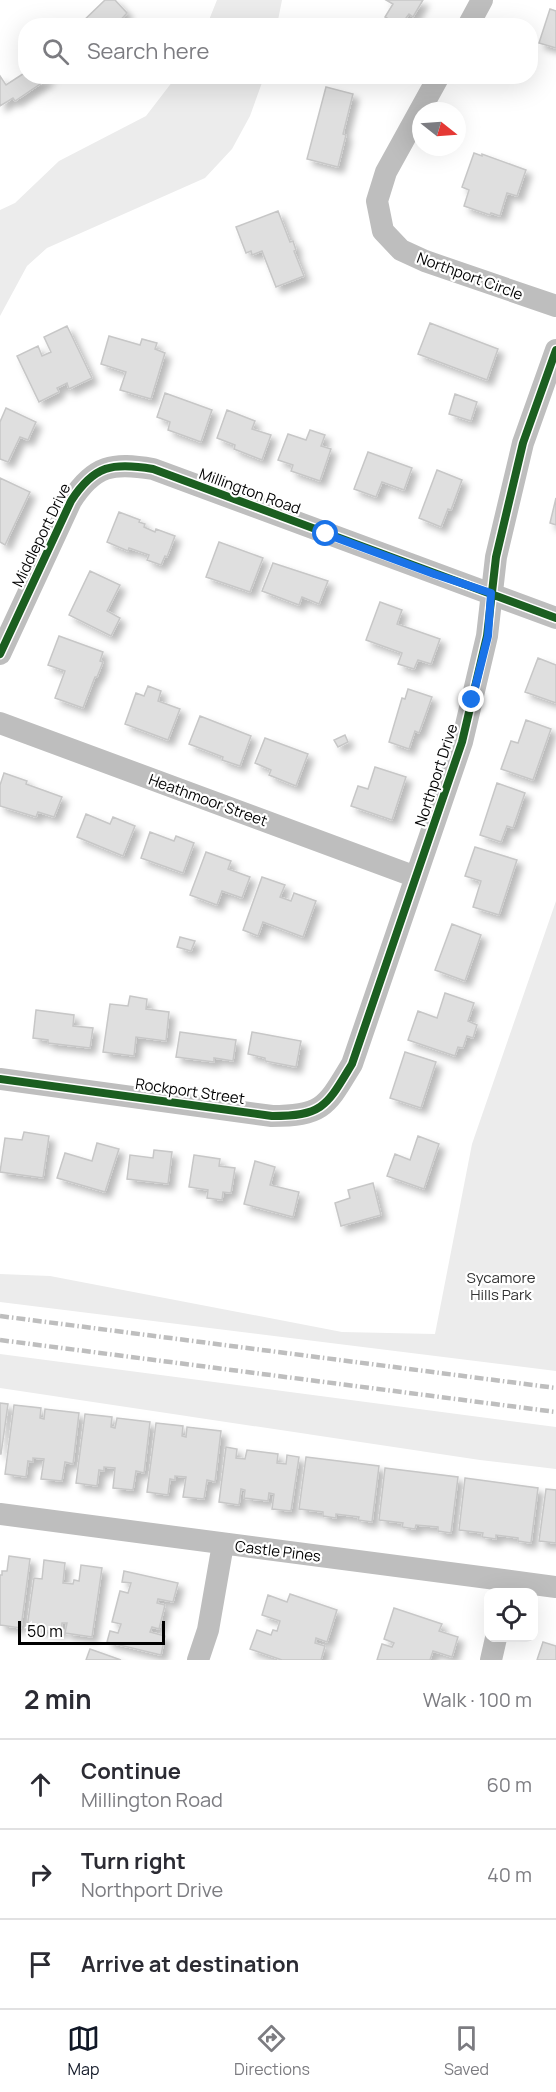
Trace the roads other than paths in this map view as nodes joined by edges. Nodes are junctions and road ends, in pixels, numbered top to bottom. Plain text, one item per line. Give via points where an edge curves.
1 (482, 0) edge
2 (472, 18) edge
3 (436, 84) edge
4 (556, 306) edge
5 (556, 350) edge
6 (102, 470) joint
7 (491, 593) junction
8 (556, 618) edge
9 (0, 654) edge
10 (0, 723) edge
11 (416, 877) junction
12 (352, 1064) joint
13 (0, 1079) edge
14 (0, 1514) edge
15 (223, 1544) junction
16 (503, 1587) edge
17 (556, 1587) edge
18 (495, 1642) edge
19 (198, 1660) edge
20 (491, 1660) edge

1 - 2 street
3 - 4 street, Northport Circle via 386,172 377,201 383,231 401,250 417,257
5 - 7 street, Northport Drive via 523,443
6 - 7 street, Millington Road via 127,465 153,469
6 - 9 street, Middleport Drive via 83,482 70,501
7 - 8 street, Millington Road
7 - 11 street, Northport Drive via 488,636 462,742
10 - 11 street, Heathmoor Street
11 - 12 street, Northport Drive
12 - 13 street, Rockport Street via 331,1100 313,1112 291,1116
14 - 15 street, Castle Pines
15 - 16 street, Castle Pines via 358,1560
15 - 19 street via 208,1629
16 - 17 street, Castle Pines
18 - 20 street

